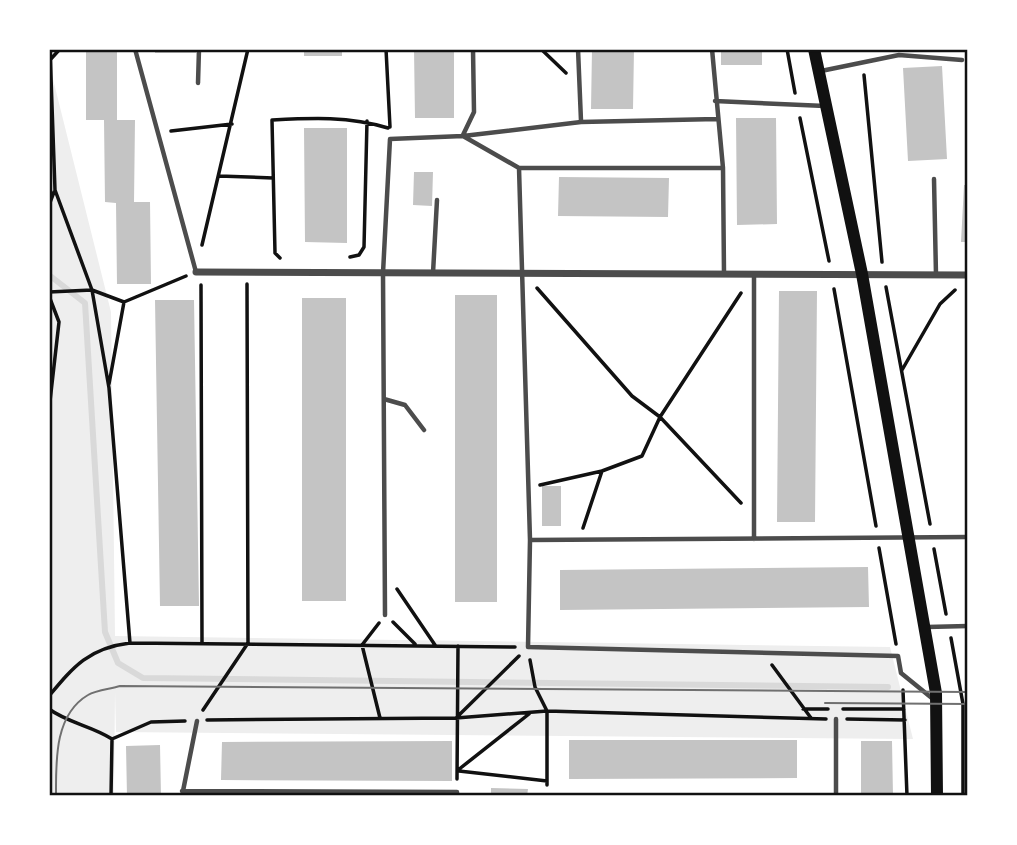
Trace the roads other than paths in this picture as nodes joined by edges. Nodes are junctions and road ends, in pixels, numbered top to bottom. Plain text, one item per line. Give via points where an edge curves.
1 (135, 49) edge
2 (199, 49) edge
3 (473, 49) edge
4 (578, 49) edge
5 (712, 49) edge
6 (814, 49) edge
7 (962, 60) dead end
8 (818, 71) junction
9 (198, 83) dead end
10 (715, 101) junction
11 (826, 106) junction
12 (717, 119) junction
13 (581, 122) junction
14 (463, 136) junction
15 (519, 168) junction
16 (723, 168) junction
17 (934, 179) dead end
18 (437, 200) dead end
19 (196, 272) joint
20 (383, 273) junction
21 (433, 273) junction
22 (524, 273) junction
23 (724, 274) junction
24 (754, 274) junction
25 (862, 274) junction
26 (936, 275) junction
27 (968, 275) edge
28 (384, 399) junction
29 (424, 430) dead end
30 (968, 537) edge
31 (909, 538) junction
32 (754, 539) junction
33 (530, 540) junction
34 (385, 615) road end
35 (968, 626) edge
36 (924, 627) junction
37 (937, 704) junction
38 (836, 719) road end
39 (197, 720) road end
40 (182, 794) edge
41 (457, 794) edge
42 (547, 796) edge
43 (560, 796) edge
44 (836, 796) edge
45 (937, 796) edge

1 - 19 lane
2 - 9 lane
3 - 14 lane via 474,112
4 - 13 lane
5 - 10 lane
6 - 8 main road
7 - 8 lane via 899,55
8 - 11 main road
10 - 11 lane
10 - 12 lane
11 - 25 main road
12 - 13 lane
12 - 16 lane
13 - 14 lane
14 - 15 lane
14 - 20 lane via 390,139
15 - 16 lane
15 - 22 lane
16 - 23 lane
17 - 26 lane
18 - 21 lane
19 - 20 street
20 - 21 street
20 - 28 lane
21 - 22 street
22 - 23 street
22 - 33 lane
23 - 24 street
24 - 25 street
24 - 32 lane
25 - 26 street
25 - 31 main road
26 - 27 street
28 - 29 lane via 405,405
28 - 34 lane
30 - 31 lane
31 - 32 lane
31 - 36 main road
32 - 33 lane
33 - 37 lane via 528,647 898,656 901,673
35 - 36 lane
36 - 37 main road
37 - 45 main road
38 - 44 lane
39 - 40 lane
40 - 41 lane
42 - 43 lane

